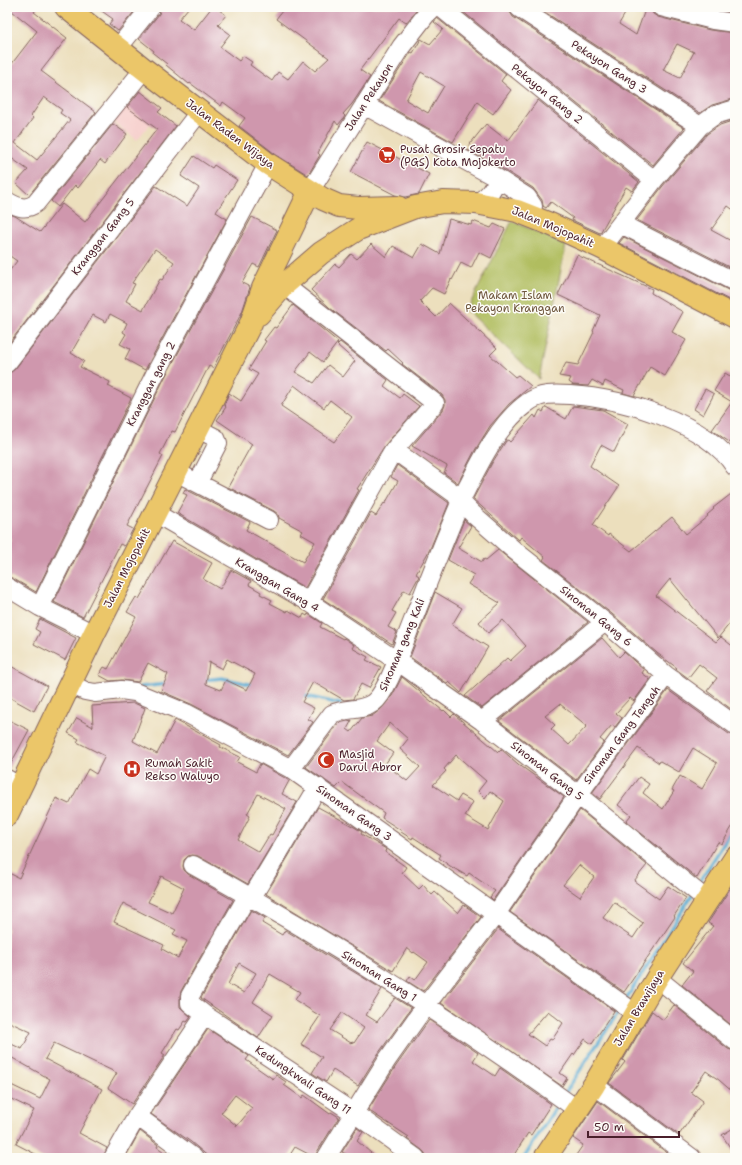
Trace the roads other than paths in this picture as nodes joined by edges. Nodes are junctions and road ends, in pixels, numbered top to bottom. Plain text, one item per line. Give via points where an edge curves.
1 (66, 7) edge
2 (151, 7) edge
3 (432, 7) edge
4 (440, 7) edge
5 (661, 7) edge
6 (518, 8) dead end
7 (735, 23) edge
8 (118, 48) junction
9 (144, 69) junction
10 (364, 106) junction
11 (735, 109) edge
12 (200, 112) junction
13 (700, 126) junction
14 (268, 164) junction
15 (497, 178) junction
16 (654, 180) junction
17 (310, 190) junction
18 (7, 200) edge
19 (476, 203) junction
20 (415, 207) junction
21 (532, 216) junction
22 (621, 224) junction
23 (602, 248) junction
24 (735, 282) edge
25 (284, 285) junction
26 (735, 317) edge
27 (251, 323) junction
28 (10, 352) edge
29 (198, 429) junction
30 (394, 450) junction
31 (735, 467) edge
32 (176, 472) junction
33 (198, 482) junction
34 (458, 498) junction
35 (155, 513) junction
36 (269, 520) dead end
37 (7, 587) edge
38 (309, 602) junction
39 (40, 607) junction
40 (605, 622) junction
41 (94, 634) junction
42 (397, 661) junction
43 (666, 675) junction
44 (71, 684) junction
45 (482, 721) junction
46 (735, 725) edge
47 (291, 769) junction
48 (14, 783) edge
49 (318, 788) junction
50 (578, 795) junction
51 (7, 815) edge
52 (735, 858) edge
53 (193, 865) dead end
54 (699, 893) junction
55 (250, 896) junction
56 (496, 914) junction
57 (656, 978) junction
58 (426, 1005) junction
59 (631, 1010) junction
60 (205, 1015) junction
61 (735, 1040) edge
62 (594, 1085) junction
63 (567, 1102) junction
64 (354, 1113) junction
65 (137, 1116) junction
66 (113, 1158) edge
67 (194, 1158) edge
68 (326, 1158) edge
69 (416, 1158) edge
70 (545, 1158) edge
71 (692, 1158) edge

1 - 8 main road, Jalan Raden Wijaya
2 - 8 street
3 - 10 street, Jalan Pekayon via 401,47
4 - 16 street, Pekayon Gang 2
5 - 7 street
6 - 13 street, Pekayon Gang 3
8 - 9 main road, Jalan Raden Wijaya
9 - 12 main road, Jalan Raden Wijaya
9 - 18 street via 36,202 26,208
10 - 15 street
10 - 17 street, Jalan Pekayon
11 - 13 street via 715,115
12 - 14 main road, Jalan Raden Wijaya
12 - 28 street, Kranggan Gang 5
13 - 16 street
14 - 17 main road, Jalan Raden Wijaya
14 - 39 street, Kranggan gang 2 via 156,374
15 - 19 street via 491,193
15 - 21 street via 527,197 533,206
16 - 22 street
17 - 20 main road, Jalan Raden Wijaya via 339,206
17 - 27 main road, Jalan Mojopahit via 263,288
19 - 20 main road, Jalan Mojopahit via 443,202
19 - 21 main road, Jalan Mojopahit
20 - 25 main road, Jalan Mojopahit via 358,229 321,254
21 - 23 main road, Jalan Mojopahit
22 - 23 street
22 - 24 street
23 - 26 main road, Jalan Mojopahit
25 - 27 main road, Jalan Mojopahit
25 - 30 street via 435,403
27 - 29 main road, Jalan Mojopahit
29 - 32 main road, Jalan Mojopahit
29 - 33 street via 216,438 218,443
30 - 34 street, Sinoman Gang 6
30 - 38 street
31 - 34 street, Sinoman gang Kali via 723,450 703,436 642,408 606,399 548,394 527,402 502,427
32 - 33 street
32 - 35 main road, Jalan Mojopahit
33 - 36 street
34 - 40 street, Sinoman Gang 6 via 514,550
34 - 42 street, Sinoman gang Kali
35 - 38 street, Kranggan Gang 4
35 - 41 main road, Jalan Mojopahit
37 - 39 street
38 - 42 street, Kranggan Gang 4
39 - 41 street
40 - 43 street, Sinoman Gang 6
40 - 45 street
41 - 44 main road, Jalan Mojopahit
42 - 45 street, Sinoman Gang 5
42 - 47 street, Sinoman gang Kali via 378,698 366,707 341,710 332,714
43 - 46 street, Sinoman Gang 6
43 - 50 street, Sinoman Gang Tengah
44 - 47 street, Sinoman Gang 3 via 95,693 121,690 135,692 186,713
44 - 48 main road, Jalan Mojopahit
45 - 50 street, Sinoman Gang 5
47 - 49 street, Sinoman Gang 3
48 - 51 main road, Jalan Mojopahit
49 - 55 street
49 - 56 street, Sinoman Gang 3
50 - 54 street, Sinoman Gang 5
50 - 56 street, Sinoman Gang Tengah
52 - 54 main road, Jalan Brawijaya
53 - 55 street, Sinoman Gang 1
54 - 57 main road, Jalan Brawijaya
55 - 58 street, Sinoman Gang 1
55 - 60 street, Kedungkwali Gang 11 via 190,996 190,1003
56 - 58 street, Sinoman Gang Tengah
56 - 59 street, Sinoman Gang 3
57 - 59 main road, Jalan Brawijaya
57 - 61 street
58 - 63 street, Sinoman Gang 1
58 - 64 street, Sinoman Gang Tengah
59 - 62 main road, Jalan Brawijaya
60 - 64 street, Kedungkwali Gang 11
60 - 65 street
62 - 63 main road, Jalan Brawijaya
62 - 71 street
63 - 70 main road, Jalan Brawijaya
64 - 68 street, Sinoman Gang Tengah
64 - 69 street, Kedungkwali Gang 11
65 - 66 street
65 - 67 street

